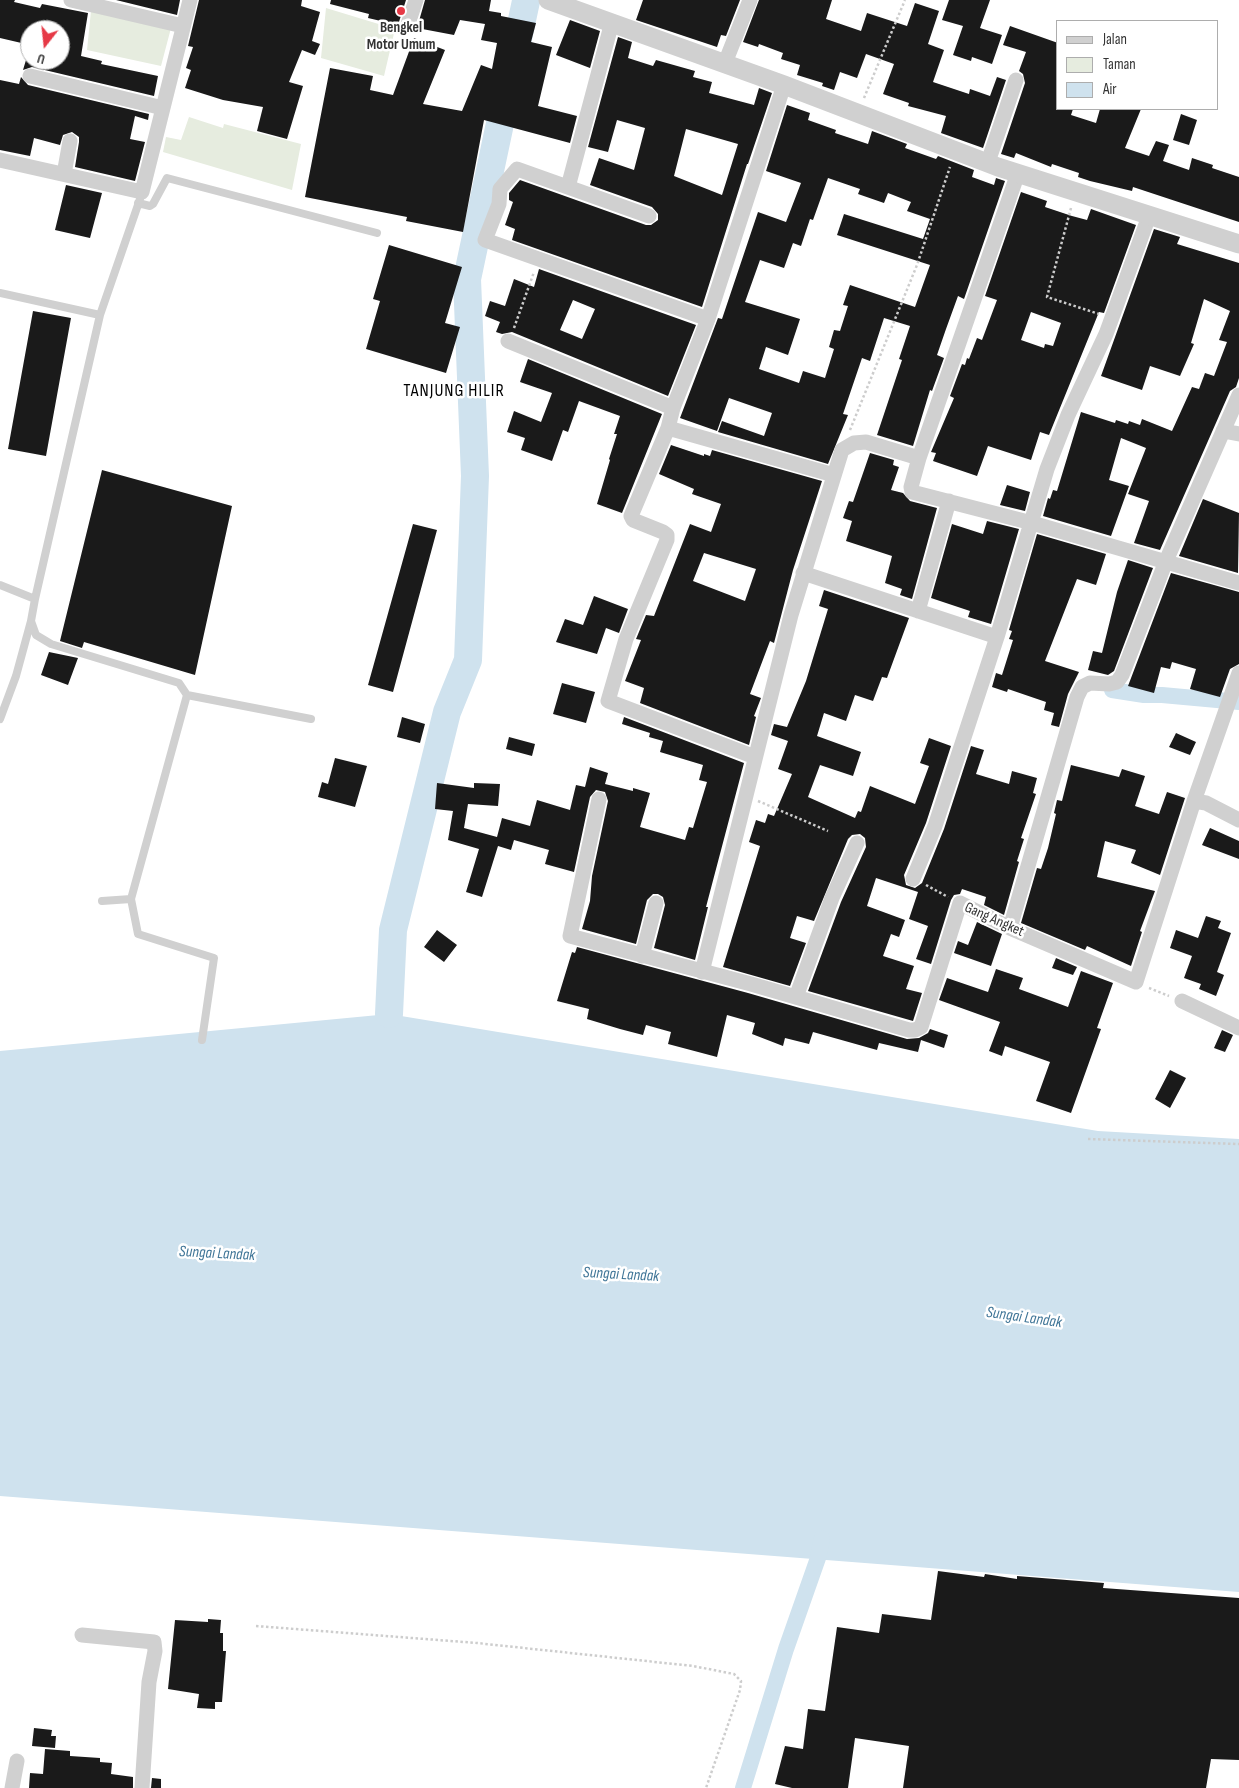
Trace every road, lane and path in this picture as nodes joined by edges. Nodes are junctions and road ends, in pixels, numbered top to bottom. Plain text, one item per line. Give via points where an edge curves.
1 (71, 0) edge
2 (190, 0) edge
3 (416, 0) edge
4 (548, 0) edge
5 (750, 0) edge
6 (905, 0) edge
7 (612, 22) junction
8 (183, 26) junction
9 (407, 27) dead end
10 (725, 63) junction
11 (30, 76) dead end
12 (1016, 80) dead end
13 (784, 85) junction
14 (163, 108) junction
15 (858, 113) junction
16 (70, 141) dead end
17 (956, 150) junction
18 (0, 160) edge
19 (988, 162) junction
20 (1018, 173) junction
21 (64, 174) junction
22 (568, 187) junction
23 (1075, 192) junction
24 (140, 197) junction
25 (649, 216) dead end
26 (1149, 216) junction
27 (377, 233) dead end
28 (1239, 244) edge
29 (538, 260) junction
30 (0, 293) edge
31 (100, 315) junction
32 (1112, 318) junction
33 (708, 319) junction
34 (508, 341) joint
35 (1239, 395) edge
36 (673, 408) junction
37 (668, 428) junction
38 (1223, 431) junction
39 (1239, 434) edge
40 (842, 450) junction
41 (919, 458) junction
42 (834, 476) junction
43 (949, 501) junction
44 (1032, 523) junction
45 (1166, 561) junction
46 (803, 573) junction
47 (1239, 583) edge
48 (0, 585) edge
49 (35, 599) junction
50 (918, 611) junction
51 (32, 621) junction
52 (997, 637) junction
53 (1239, 673) edge
54 (187, 694) junction
55 (0, 719) edge
56 (312, 719) dead end
57 (755, 757) junction
58 (746, 795) junction
59 (599, 799) dead end
60 (1194, 801) junction
61 (1239, 820) edge
62 (828, 831) dead end
63 (857, 843) dead end
64 (913, 879) joint
65 (131, 899) junction
66 (102, 902) dead end
67 (656, 903) dead end
68 (960, 903) junction
69 (1010, 928) junction
70 (642, 956) junction
71 (702, 972) junction
72 (796, 998) junction
73 (1182, 1002) dead end
74 (1239, 1028) edge
75 (202, 1040) dead end
76 (1088, 1139) dead end
77 (1239, 1144) edge
78 (256, 1626) dead end
79 (82, 1635) dead end
80 (17, 1761) dead end
81 (12, 1788) edge
82 (142, 1788) edge
83 (706, 1788) edge

1 - 8 street
2 - 8 street
3 - 9 street
4 - 7 street
5 - 10 street
6 - 15 path
7 - 10 street
7 - 22 street
8 - 14 street
10 - 13 street
11 - 14 street
12 - 19 street
13 - 15 street
13 - 33 street
14 - 24 street
15 - 17 street
16 - 21 street
17 - 19 street
17 - 40 path via 917,264
18 - 21 street
19 - 20 street
20 - 23 street
20 - 41 street
21 - 24 street
22 - 25 street
22 - 29 street via 517,169 500,189 485,240
23 - 26 street
23 - 32 path via 1047,297
24 - 27 lane via 150,206 153,204 167,178
24 - 31 lane
26 - 28 street
26 - 32 street
29 - 33 street
29 - 34 path
30 - 31 lane
31 - 49 lane
32 - 44 street via 1068,415 1042,483
33 - 36 street
34 - 36 street
35 - 38 street
36 - 37 street
37 - 42 street
37 - 57 street via 631,516 633,520 663,532 667,540 626,639 608,701
38 - 39 street
38 - 45 street
40 - 41 street via 854,443 866,442
40 - 42 street
41 - 43 street via 912,492
42 - 46 street
43 - 44 street
43 - 50 street
44 - 45 street
44 - 52 street
45 - 47 street
45 - 69 street via 1122,675 1117,682 1109,684 1090,683 1082,687 1076,697
46 - 50 street
46 - 57 street
48 - 49 lane
49 - 51 lane
50 - 52 street
51 - 54 lane via 36,635 51,644 179,684
51 - 55 lane
52 - 64 street via 935,826
53 - 60 street
54 - 56 lane
54 - 65 lane
57 - 58 street
58 - 62 path
58 - 71 street
59 - 70 street, Gang Angket via 570,936
60 - 61 street
60 - 69 street, Gang Angket via 1136,982
63 - 72 street via 832,898
64 - 68 path
65 - 66 lane
65 - 75 lane via 138,934 214,958
67 - 70 street
68 - 69 street, Gang Angket
68 - 72 street, Gang Angket via 919,1029 909,1030
70 - 71 street, Gang Angket
71 - 72 street, Gang Angket
73 - 74 street
76 - 77 path
78 - 83 path via 476,1643 693,1666 734,1674 741,1681 740,1690
79 - 82 street via 154,1642 156,1651 149,1682
80 - 81 street

